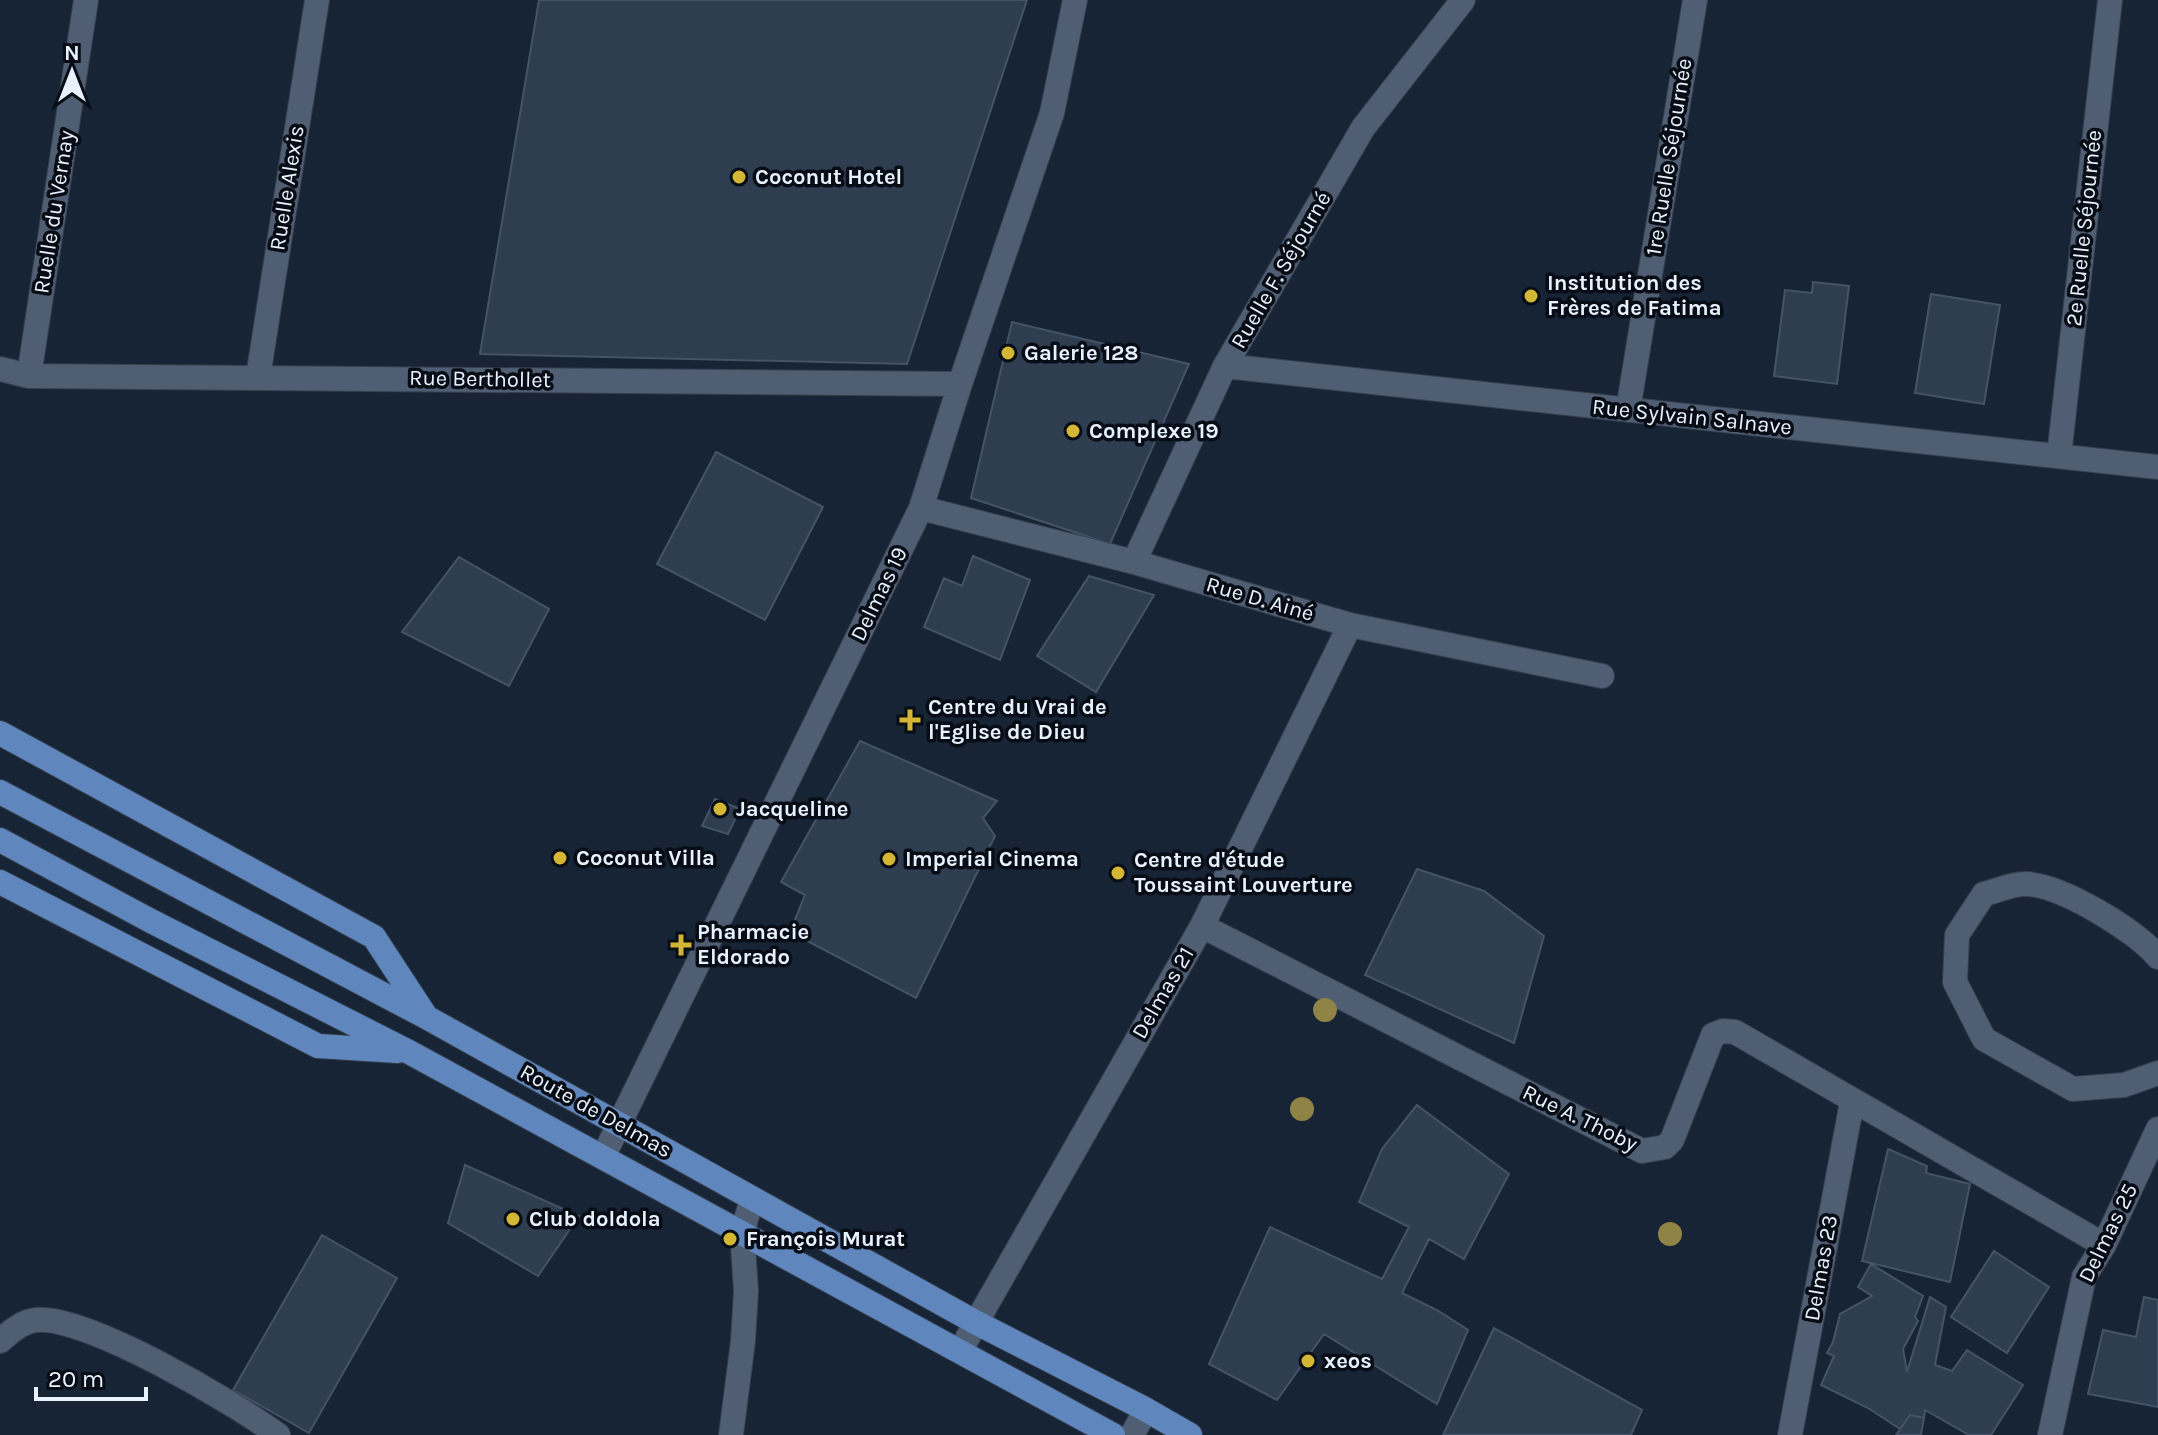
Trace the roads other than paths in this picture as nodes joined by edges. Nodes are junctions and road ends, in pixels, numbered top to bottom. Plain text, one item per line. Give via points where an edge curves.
1 (86, 0) edge
2 (317, 0) edge
3 (1075, 0) edge
4 (1463, 0) edge
5 (1695, 0) edge
6 (2110, 0) edge
7 (1225, 366) junction
8 (0, 369) edge
9 (29, 376) junction
10 (258, 377) junction
11 (960, 384) junction
12 (1628, 410) junction
13 (2059, 456) junction
14 (2158, 467) edge
15 (921, 508) junction
16 (1134, 562) junction
17 (1350, 625) junction
18 (1602, 676) dead end
19 (0, 733) edge
20 (0, 792) edge
21 (0, 840) edge
22 (0, 882) edge
23 (1202, 926) junction
24 (2158, 957) edge
25 (426, 1017) junction
26 (409, 1052) junction
27 (2158, 1073) edge
28 (1852, 1102) junction
29 (620, 1123) junction
30 (2158, 1129) edge
31 (603, 1157) junction
32 (752, 1200) junction
33 (742, 1232) junction
34 (2104, 1245) junction
35 (975, 1322) junction
36 (0, 1341) edge
37 (960, 1351) junction
38 (1146, 1410) junction
39 (278, 1435) edge
40 (731, 1435) edge
41 (1113, 1435) edge
42 (1132, 1435) edge
43 (1190, 1435) edge
44 (1790, 1435) edge
45 (2050, 1435) edge

1 - 9 street, Ruelle du Vernay
2 - 10 street, Ruelle Alexis
3 - 11 street, Delmas 19 via 1052,113
4 - 7 street, Ruelle F. Séjourné via 1363,128
5 - 12 street, 1re Ruelle Séjournée
6 - 13 street, 2e Ruelle Séjournée
7 - 12 street, Rue Sylvain Salnave
7 - 16 street, Ruelle F. Séjourné
8 - 9 street, Rue Berthollet
9 - 10 street, Rue Berthollet
10 - 11 street, Rue Berthollet
11 - 15 street, Delmas 19
12 - 13 street, Rue Sylvain Salnave
13 - 14 street, Rue Sylvain Salnave
15 - 16 street, Rue D. Ainé
15 - 29 street, Delmas 19
16 - 17 street, Rue D. Ainé
17 - 18 street, Rue D. Ainé
17 - 23 street, Delmas 21
19 - 25 main road via 374,937
20 - 25 main road, Route de Delmas
21 - 26 main road, Route de Delmas
22 - 26 main road via 318,1046
23 - 28 street, Rue A. Thoby via 1642,1151 1665,1147 1672,1140 1713,1035 1723,1031 1735,1032
23 - 35 street, Delmas 21
24 - 27 street via 2146,943 2069,895 2026,884 1984,894 1957,935 1955,982 1984,1039 2073,1089 2124,1085
25 - 29 main road, Route de Delmas
26 - 31 main road, Route de Delmas
28 - 34 street, Rue A. Thoby
28 - 44 street, Delmas 23
29 - 31 street, Delmas 19
29 - 32 main road, Route de Delmas
30 - 34 street, Delmas 25
31 - 33 main road, Route de Delmas
32 - 33 street
32 - 35 main road, Route de Delmas
33 - 37 main road, Route de Delmas
33 - 40 street via 746,1291
34 - 45 street, Delmas 25 via 2084,1277
35 - 37 street, Delmas 21
35 - 38 main road, Route de Delmas
36 - 39 street via 34,1320 63,1321 145,1356
37 - 41 main road, Route de Delmas
38 - 42 street
38 - 43 main road, Route de Delmas

